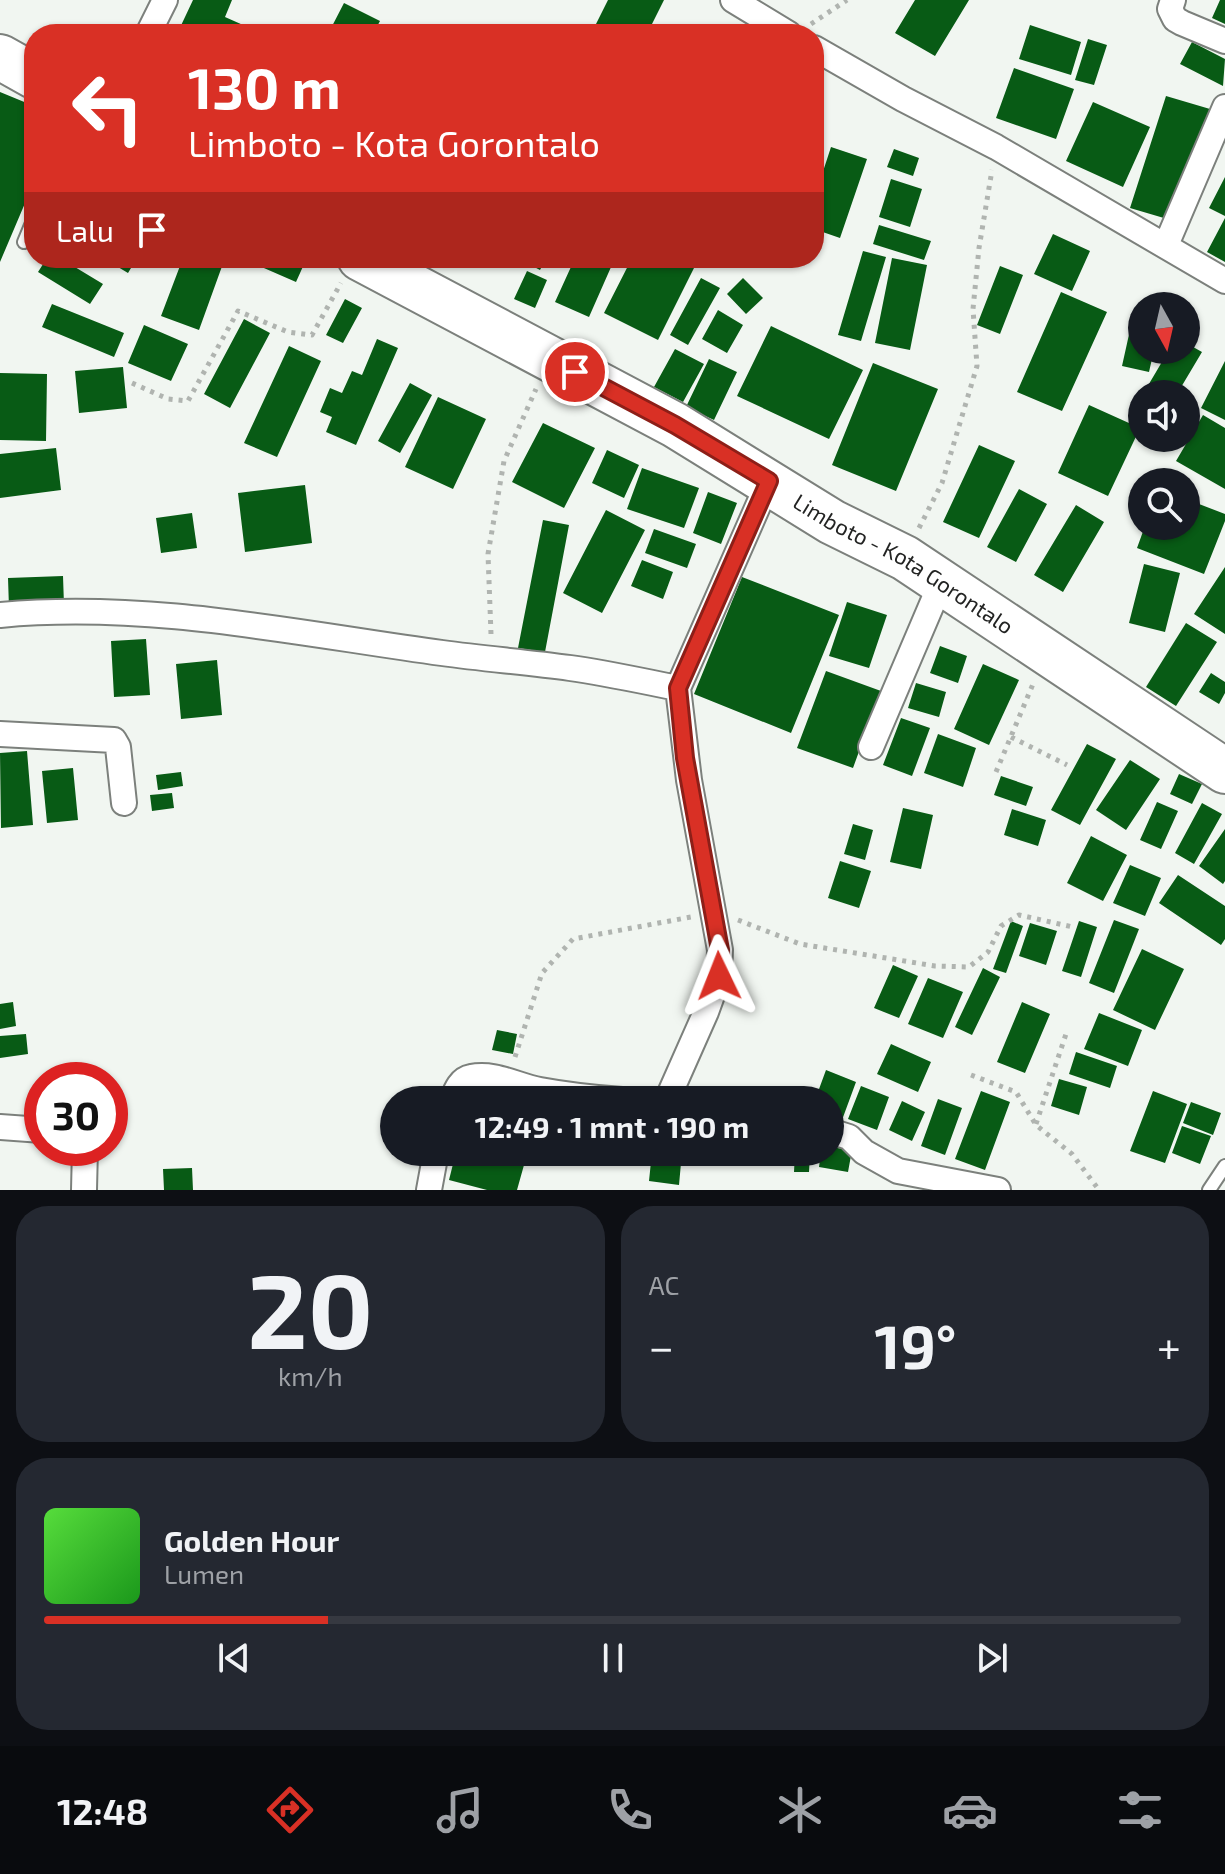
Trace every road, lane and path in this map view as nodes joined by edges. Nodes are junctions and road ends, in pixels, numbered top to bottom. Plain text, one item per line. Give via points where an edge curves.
1 (165, 0) edge
2 (733, 0) edge
3 (847, 0) edge
4 (1173, 0) edge
5 (153, 24) edge
6 (780, 24) edge
7 (818, 24) edge
8 (1225, 41) edge
9 (824, 49) edge
10 (0, 57) edge
11 (24, 70) edge
12 (1225, 107) edge
13 (996, 147) junction
14 (1166, 245) junction
15 (352, 268) edge
16 (362, 268) edge
17 (1225, 281) edge
18 (550, 359) junction
19 (132, 383) dead end
20 (769, 481) junction
21 (905, 558) junction
22 (941, 583) junction
23 (0, 615) edge
24 (491, 639) dead end
25 (1046, 653) junction
26 (678, 688) junction
27 (0, 734) edge
28 (1011, 737) junction
29 (871, 747) dead end
30 (1067, 765) dead end
31 (1225, 771) edge
32 (996, 772) dead end
33 (124, 803) dead end
34 (713, 911) junction
35 (1073, 927) dead end
36 (1067, 1031) dead end
37 (971, 1075) dead end
38 (512, 1080) junction
39 (458, 1086) edge
40 (528, 1086) edge
41 (673, 1086) edge
42 (1036, 1125) junction
43 (0, 1127) edge
44 (24, 1129) edge
45 (844, 1135) edge
46 (85, 1166) edge
47 (433, 1166) edge
48 (1225, 1166) edge
49 (84, 1190) edge
50 (429, 1190) edge
51 (998, 1190) edge
52 (1099, 1190) edge
53 (1209, 1190) edge

1 - 5 street
2 - 6 street
3 - 7 path
4 - 8 street via 1175,19
9 - 13 street via 903,99
10 - 11 highway
12 - 14 street
13 - 14 street
13 - 21 path via 973,309 977,366 942,483
14 - 17 street
15 - 19 path via 312,335 288,332 238,311 188,401 168,399
16 - 18 highway, Limboto - Kota Gorontalo
18 - 20 highway, Limboto - Kota Gorontalo
18 - 24 path via 504,461 488,554
20 - 21 highway, Limboto - Kota Gorontalo via 832,522
20 - 26 street
21 - 22 highway, Limboto - Kota Gorontalo
22 - 25 highway, Limboto - Kota Gorontalo
22 - 29 street
23 - 26 street via 83,611 203,619 570,668
25 - 28 path
25 - 31 highway, Limboto - Kota Gorontalo
26 - 34 street via 686,766
27 - 33 street via 114,740
28 - 30 path
28 - 32 path
34 - 35 path via 800,944 935,966 969,967 988,952 1001,926 1019,915
34 - 38 path via 573,939 542,973 517,1046
34 - 41 street via 719,976
36 - 42 path
37 - 42 path via 1016,1092
38 - 39 street via 468,1077
38 - 40 street
42 - 52 path via 1072,1154
43 - 44 street
45 - 51 street via 898,1171
46 - 49 street
47 - 50 street
48 - 53 lane

